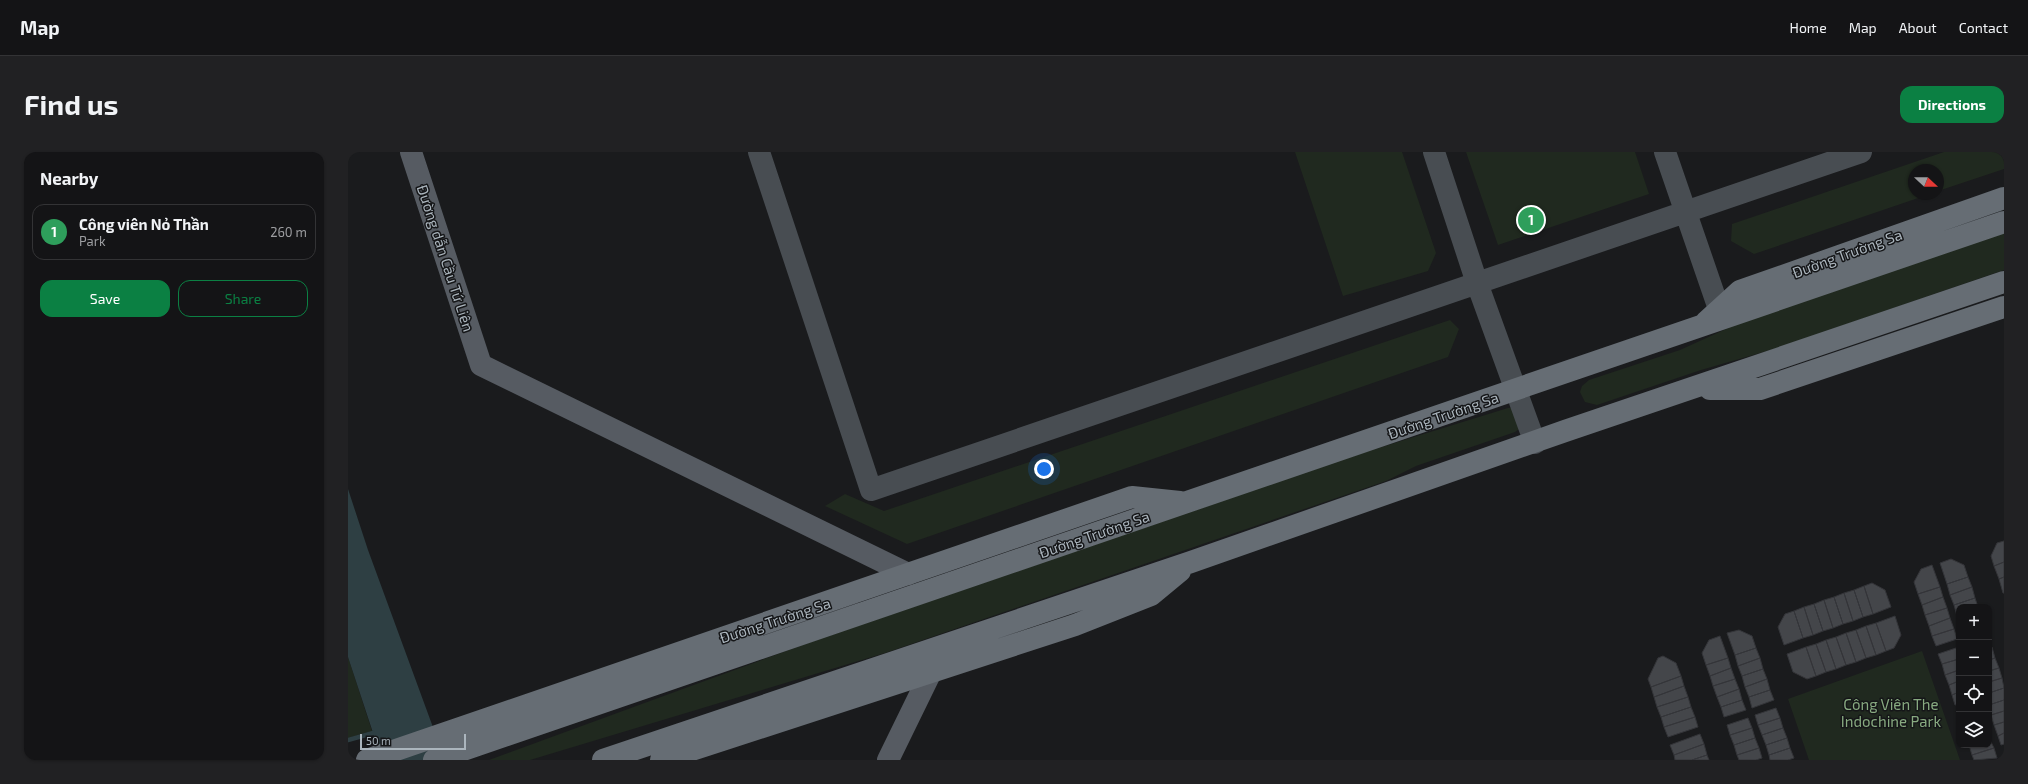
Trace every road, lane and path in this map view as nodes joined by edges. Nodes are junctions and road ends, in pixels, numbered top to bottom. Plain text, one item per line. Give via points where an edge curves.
1 (411, 152) edge
2 (759, 152) edge
3 (1434, 152) edge
4 (1665, 152) edge
5 (1861, 152) edge
6 (2004, 198) edge
7 (1686, 212) junction
8 (2004, 222) edge
9 (1817, 264) junction
10 (2004, 282) edge
11 (1477, 283) junction
12 (1823, 285) junction
13 (2004, 307) edge
14 (1719, 309) junction
15 (1701, 327) junction
16 (1827, 342) junction
17 (1835, 364) junction
18 (1691, 389) junction
19 (1517, 390) junction
20 (1535, 443) junction
21 (1186, 503) junction
22 (1191, 562) junction
23 (908, 574) junction
24 (931, 672) junction
25 (370, 759) edge
26 (434, 760) edge
27 (604, 760) edge
28 (661, 760) edge
29 (888, 760) edge

1 - 23 main road, Đường dẫn Cầu Tứ Liên via 481,364
2 - 11 street via 871,490
3 - 11 street
4 - 7 street
5 - 7 street
6 - 9 highway, Đường Trường Sa
7 - 11 street
7 - 14 street
8 - 12 highway, Đường Trường Sa
9 - 12 highway
9 - 14 highway, Đường Trường Sa via 1740,290
10 - 16 highway
11 - 19 street
12 - 15 highway, Đường Trường Sa
13 - 17 highway
14 - 15 highway, Đường Trường Sa
15 - 19 highway, Đường Trường Sa
16 - 17 highway
16 - 18 highway
17 - 18 highway via 1760,389
18 - 20 highway
19 - 20 street
19 - 21 highway, Đường Trường Sa
20 - 22 highway
21 - 23 highway, Đường Trường Sa via 1132,497
21 - 26 highway, Đường Trường Sa
22 - 24 highway via 1151,596 1075,625
22 - 27 highway
23 - 25 highway, Đường Trường Sa
24 - 28 highway
24 - 29 main road

